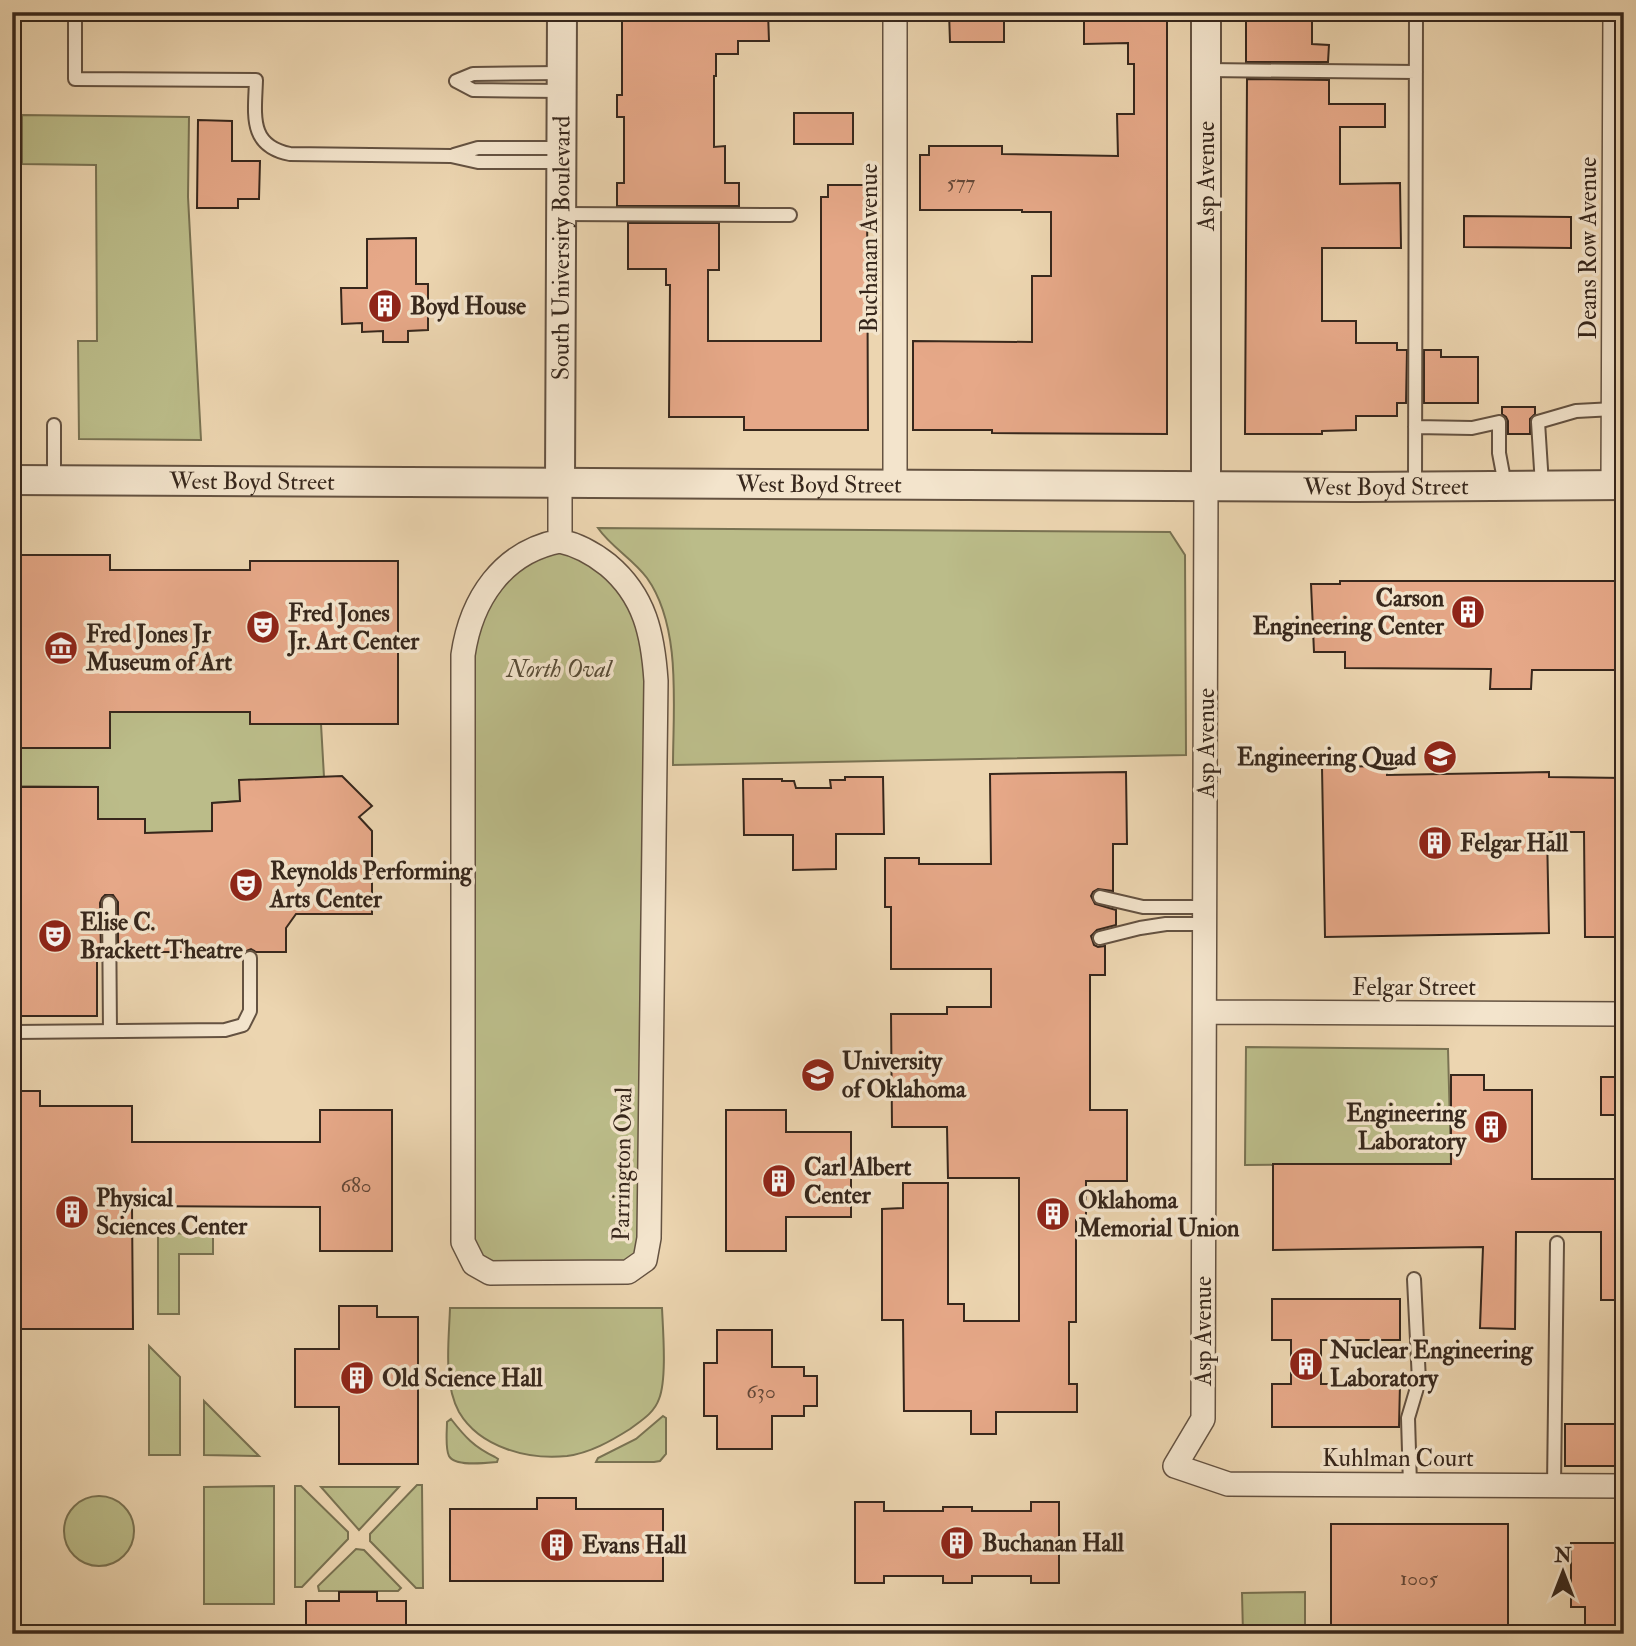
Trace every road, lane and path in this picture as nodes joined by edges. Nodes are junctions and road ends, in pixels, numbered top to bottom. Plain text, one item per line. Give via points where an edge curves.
1 (75, 12) edge
2 (562, 12) edge
3 (895, 12) edge
4 (1206, 12) edge
5 (1416, 12) edge
6 (1615, 12) edge
7 (1206, 70) junction
8 (1416, 72) junction
9 (562, 82) junction
10 (561, 155) junction
11 (561, 214) junction
12 (790, 215) dead end
13 (1619, 336) edge
14 (1614, 409) junction
15 (54, 425) dead end
16 (1415, 427) junction
17 (54, 479) junction
18 (12, 480) edge
19 (560, 482) junction
20 (895, 484) junction
21 (1206, 485) junction
22 (1505, 485) junction
23 (1542, 485) junction
24 (1619, 485) edge
25 (1415, 486) junction
26 (560, 541) junction
27 (1100, 897) dead end
28 (109, 903) dead end
29 (1205, 916) junction
30 (1100, 938) dead end
31 (250, 958) dead end
32 (1205, 1012) junction
33 (1624, 1014) edge
34 (110, 1031) junction
35 (12, 1034) edge
36 (1557, 1243) dead end
37 (1414, 1279) dead end
38 (1175, 1465) joint
39 (1410, 1485) junction
40 (1554, 1486) junction
41 (1624, 1486) edge

1 - 10 lane via 75,79 256,80 256,126 260,137 276,152 451,156 478,148
2 - 9 street, South University Boulevard
3 - 20 street, Buchanan Avenue
4 - 7 street, Asp Avenue
5 - 8 lane
6 - 13 street, Deans Row Avenue
7 - 8 lane
7 - 21 street, Asp Avenue
8 - 16 lane
9 - 9 lane via 473,74 457,81 473,90
9 - 10 street, South University Boulevard
10 - 11 street, South University Boulevard
11 - 12 lane
11 - 19 street, South University Boulevard
13 - 14 street, Deans Row Avenue
14 - 23 lane via 1576,411 1538,422
14 - 24 street, Deans Row Avenue
15 - 17 lane
16 - 22 lane via 1472,428 1499,422
16 - 25 lane
17 - 18 street, West Boyd Street
17 - 19 street, West Boyd Street
19 - 20 street, West Boyd Street
19 - 26 street
20 - 21 street, West Boyd Street
21 - 25 street, West Boyd Street
21 - 29 street, Asp Avenue
22 - 23 street, West Boyd Street
22 - 25 street, West Boyd Street
23 - 24 street, West Boyd Street
26 - 26 street, Parrington Oval via 524,553 491,583 478,602 463,655 463,1242 474,1265 491,1273 628,1272 645,1260 649,1238 654,653 644,615 621,577 587,550
27 - 29 lane
28 - 34 lane
29 - 30 lane
29 - 32 street, Asp Avenue
31 - 34 lane via 250,1011 243,1025 225,1031
32 - 33 street, Felgar Street
32 - 38 street, Asp Avenue via 1203,1419
34 - 35 lane
36 - 40 lane
37 - 39 lane via 1419,1381 1408,1419
38 - 39 street, Kuhlman Court via 1228,1484
39 - 40 street, Kuhlman Court
40 - 41 street, Kuhlman Court

